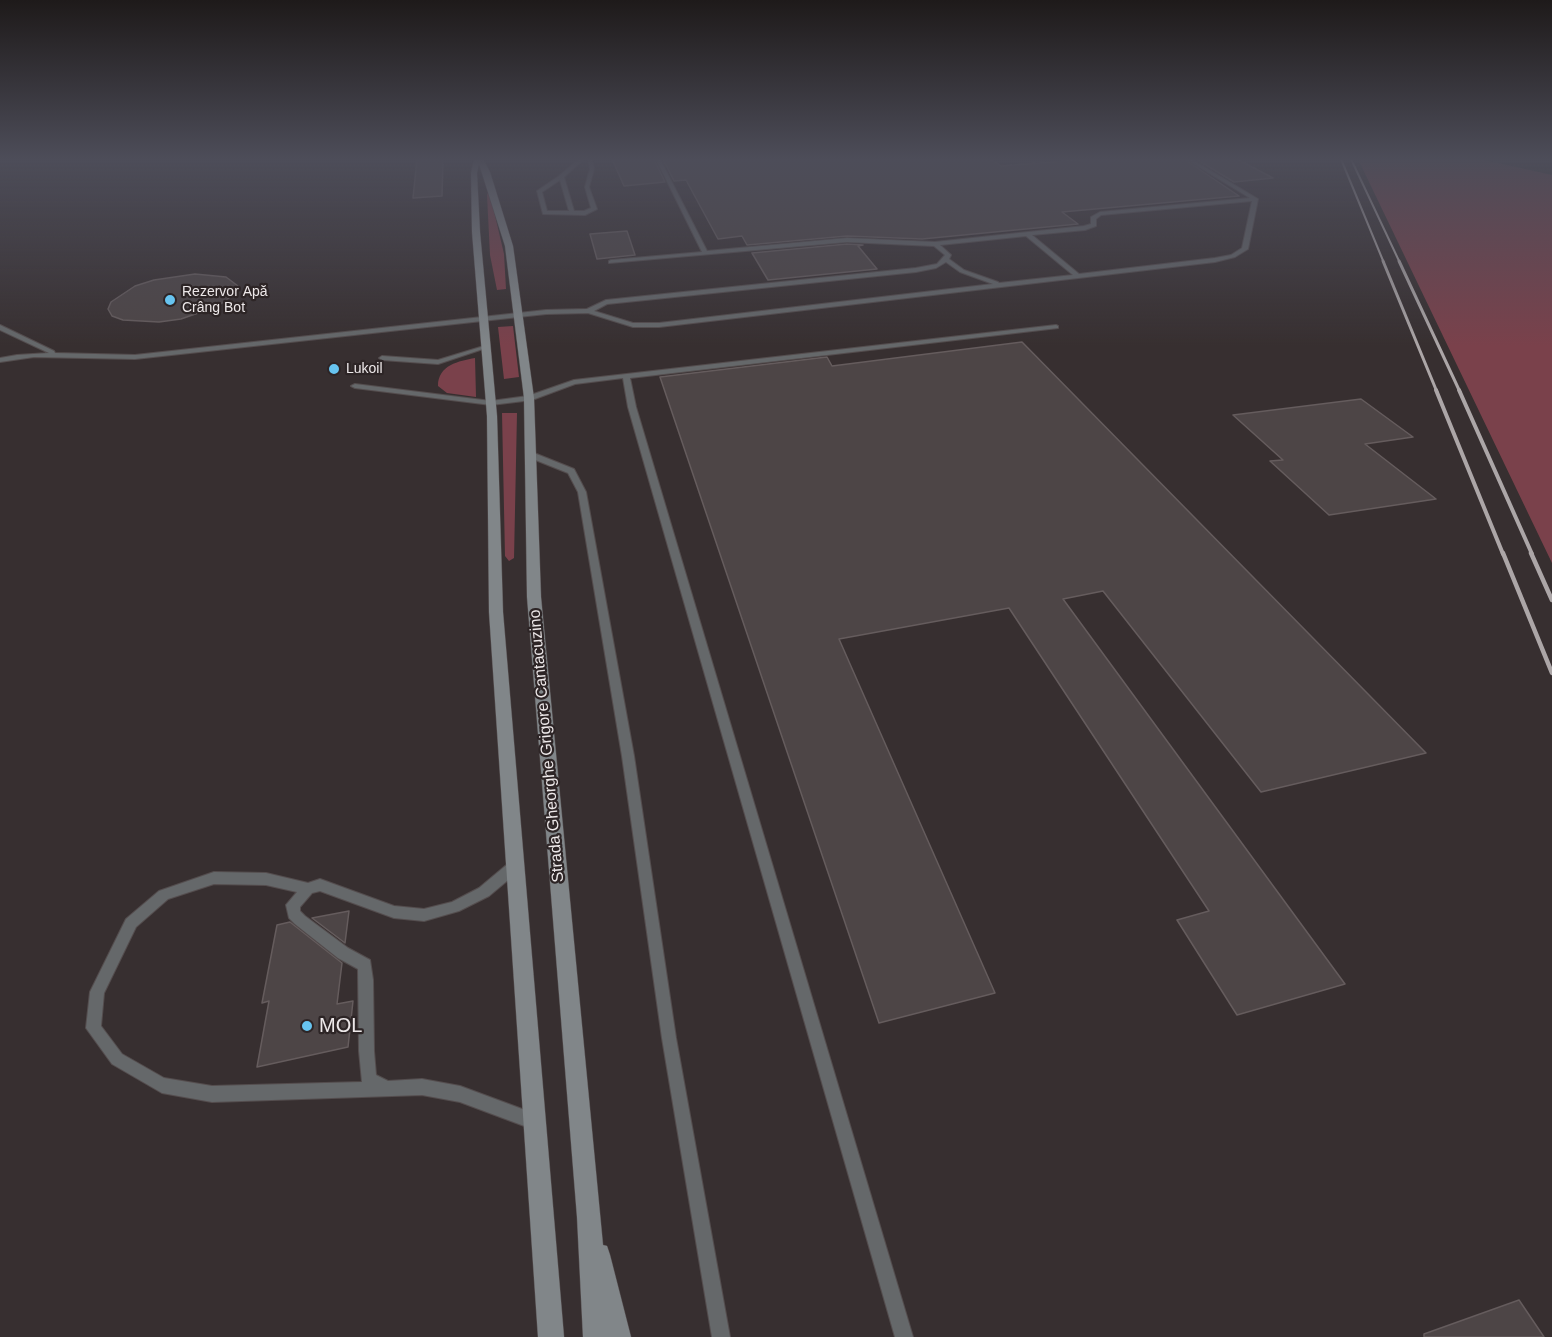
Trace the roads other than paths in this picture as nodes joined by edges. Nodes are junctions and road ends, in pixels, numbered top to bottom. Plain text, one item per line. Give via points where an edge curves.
1 (476, 221) edge
2 (502, 221) edge
3 (690, 221) edge
4 (1093, 221) edge
5 (1251, 221) edge
6 (1027, 234) junction
7 (935, 244) junction
8 (706, 254) junction
9 (946, 260) junction
10 (611, 262) dead end
11 (1077, 276) junction
12 (1002, 285) junction
13 (588, 311) junction
14 (518, 315) junction
15 (484, 319) junction
16 (0, 327) edge
17 (1056, 327) dead end
18 (33, 343) junction
19 (486, 347) junction
20 (55, 354) junction
21 (12, 357) junction
22 (382, 358) dead end
23 (0, 360) edge
24 (626, 376) junction
25 (355, 386) dead end
26 (529, 398) junction
27 (491, 403) junction
28 (531, 455) junction
29 (515, 866) junction
30 (308, 889) junction
31 (387, 1089) junction
32 (535, 1122) junction
33 (589, 1217) junction
34 (551, 1337) edge
35 (596, 1337) edge
36 (618, 1337) edge
37 (721, 1337) edge
38 (904, 1337) edge

1 - 15 main road, Strada Gheorghe Grigore Cantacuzino
2 - 14 main road, Strada Gheorghe Grigore Cantacuzino
3 - 8 lane
4 - 6 lane via 1090,227
5 - 11 lane via 1245,249 1233,256
6 - 7 lane
6 - 11 lane
7 - 8 lane via 847,240
7 - 9 lane via 948,255
8 - 10 lane
9 - 12 lane via 962,271
9 - 13 lane via 916,270 606,302
11 - 12 lane
12 - 13 lane via 659,325 633,325
13 - 14 lane
14 - 15 lane
14 - 26 main road, Strada Gheorghe Grigore Cantacuzino
15 - 19 main road, Strada Gheorghe Grigore Cantacuzino
15 - 20 lane via 135,357
16 - 18 lane
17 - 24 lane
18 - 20 lane
18 - 21 lane
19 - 22 lane via 438,362
19 - 27 main road, Strada Gheorghe Grigore Cantacuzino
20 - 21 lane
21 - 23 lane
24 - 26 lane via 574,382
24 - 38 lane
25 - 27 lane
26 - 27 lane
26 - 28 main road, Strada Gheorghe Grigore Cantacuzino
27 - 29 main road, Strada Gheorghe Grigore Cantacuzino via 496,612
28 - 33 main road, Strada Gheorghe Grigore Cantacuzino via 534,597
28 - 37 lane via 571,471 582,492
29 - 30 lane via 484,892 454,907 424,915 394,912 320,885
29 - 32 main road, Strada Gheorghe Grigore Cantacuzino
30 - 31 lane via 292,905 294,914 343,953 365,965 369,991 365,1054 369,1080
30 - 31 lane via 266,879 214,878 164,895 131,923 97,992 93,1028 117,1059 162,1085 212,1094
31 - 32 lane via 422,1087 460,1094
32 - 34 main road, Strada Gheorghe Grigore Cantacuzino
33 - 35 main road, Strada Gheorghe Grigore Cantacuzino
33 - 36 main road

